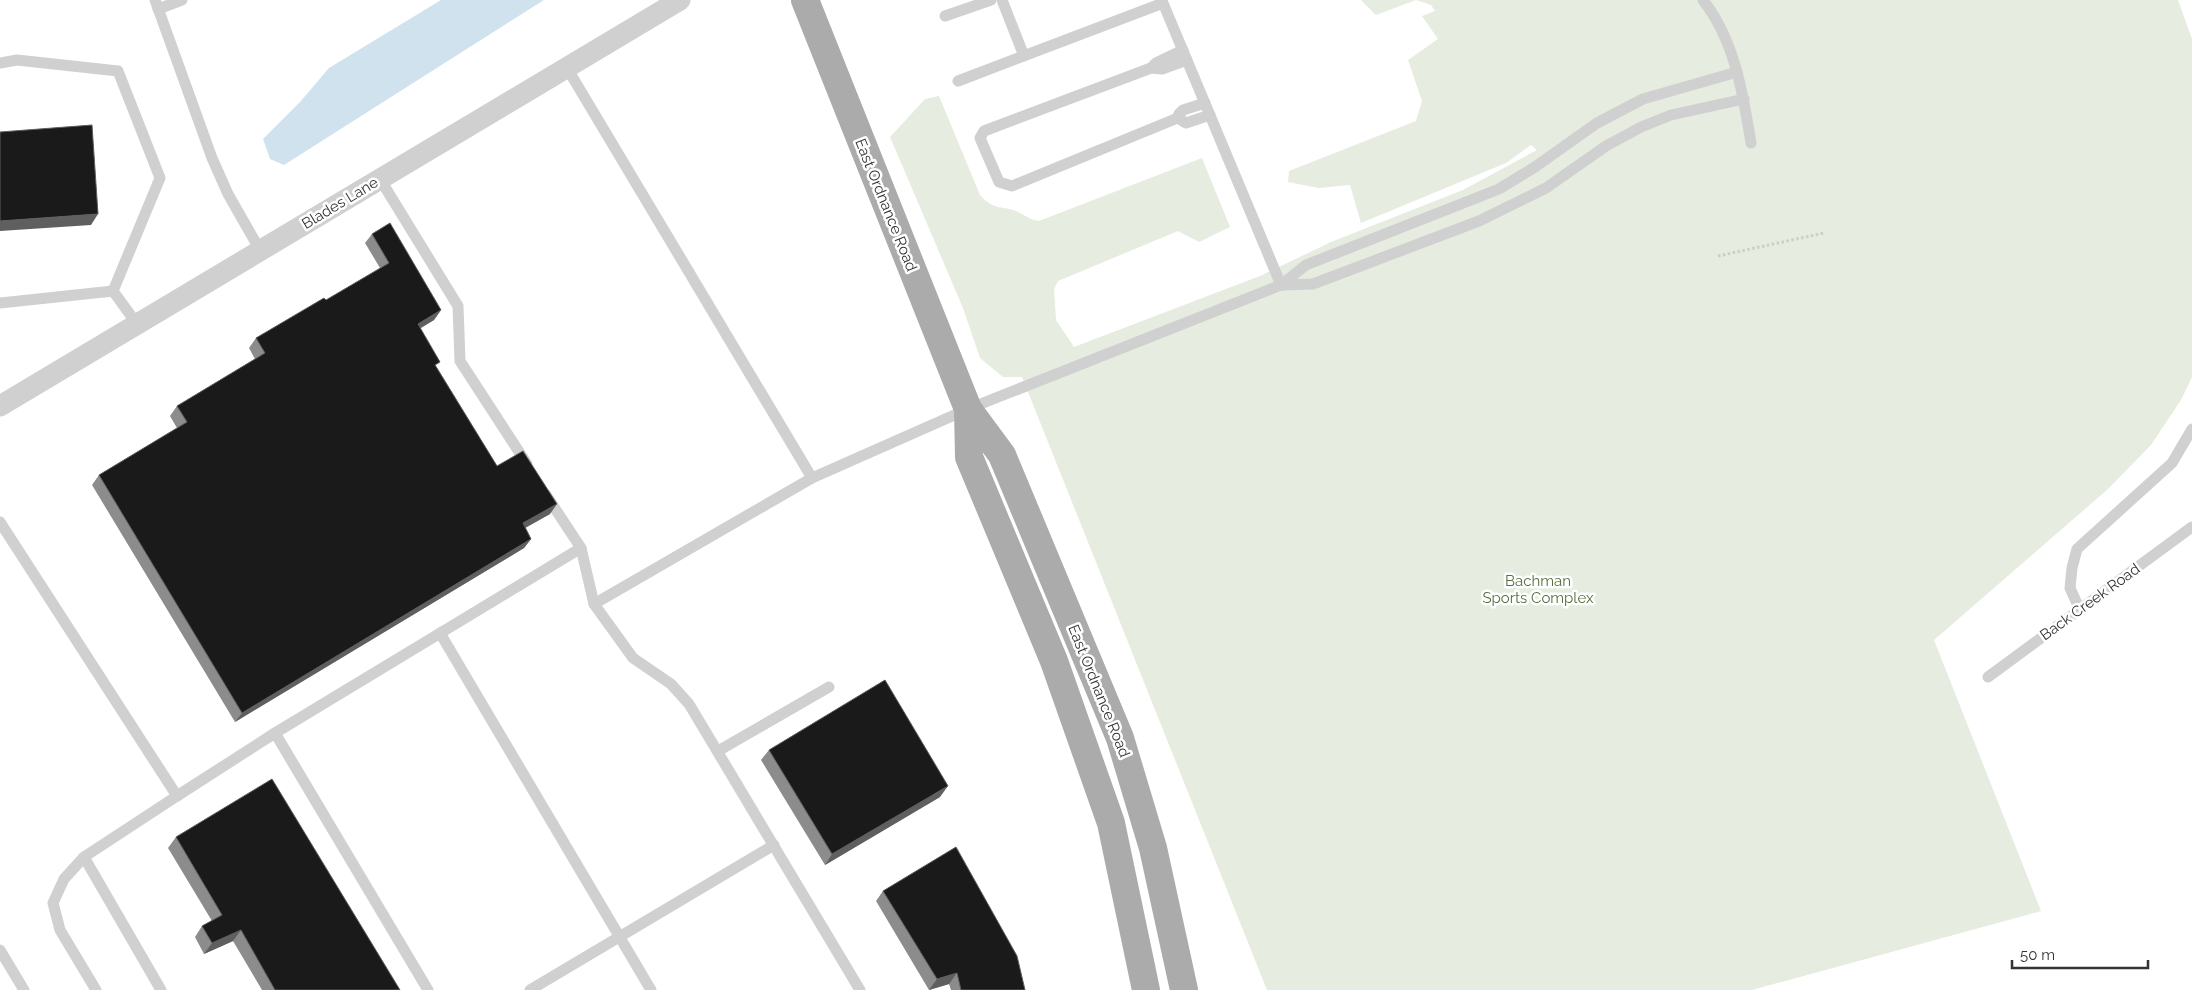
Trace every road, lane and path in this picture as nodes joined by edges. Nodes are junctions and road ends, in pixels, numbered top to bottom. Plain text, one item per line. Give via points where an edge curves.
1 (182, 0) edge
2 (680, 0) edge
3 (805, 0) edge
4 (991, 0) edge
5 (1002, 0) edge
6 (1703, 0) edge
7 (156, 4) edge
8 (945, 16) dead end
9 (1185, 55) junction
10 (1024, 56) junction
11 (0, 62) edge
12 (566, 68) junction
13 (1737, 72) junction
14 (958, 81) dead end
15 (1744, 99) junction
16 (1205, 103) junction
17 (1210, 115) junction
18 (1180, 118) junction
19 (1752, 143) dead end
20 (380, 178) junction
21 (1824, 233) dead end
22 (260, 250) junction
23 (1718, 256) dead end
24 (1282, 285) junction
25 (113, 291) junction
26 (0, 303) edge
27 (137, 324) junction
28 (0, 406) edge
29 (968, 409) junction
30 (2192, 429) edge
31 (812, 478) junction
32 (0, 522) edge
33 (2192, 527) edge
34 (580, 548) junction
35 (594, 604) junction
36 (2080, 610) junction
37 (440, 633) junction
38 (1988, 677) dead end
39 (829, 687) dead end
40 (275, 733) junction
41 (718, 751) junction
42 (177, 796) junction
43 (774, 846) junction
44 (84, 858) junction
45 (620, 937) junction
46 (0, 950) edge
47 (22, 987) edge
48 (10, 990) edge
49 (96, 990) edge
50 (161, 990) edge
51 (428, 990) edge
52 (530, 990) edge
53 (651, 990) edge
54 (860, 990) edge
55 (1146, 990) edge
56 (1184, 990) edge

1 - 7 lane
2 - 12 street, Blades Lane
3 - 29 main road, East Ordnance Road
4 - 8 lane
5 - 10 lane
6 - 13 lane via 1721,28
7 - 22 lane via 212,158
9 - 10 lane via 1163,2
9 - 16 lane
9 - 18 lane via 1162,69 1151,68 984,131 980,138 999,182 1012,186
10 - 14 lane
11 - 25 lane via 17,60 118,71 160,178
12 - 20 street, Blades Lane
12 - 31 lane
13 - 15 lane
13 - 24 lane via 1635,102 1597,123 1498,189 1306,265
15 - 19 lane
15 - 24 lane via 1671,115 1641,127 1606,146 1546,188 1479,221 1312,284
16 - 17 lane
16 - 18 lane via 1183,110
17 - 18 lane via 1186,123
17 - 24 lane
20 - 22 street, Blades Lane
20 - 34 lane via 458,306 460,361
21 - 23 path
22 - 27 street, Blades Lane
24 - 29 lane
25 - 26 lane
25 - 27 lane
27 - 28 street, Blades Lane
29 - 31 lane
29 - 55 main road, East Ordnance Road via 969,457 1054,661 1110,823
29 - 56 main road, East Ordnance Road via 1002,455 1120,738 1153,848
30 - 36 lane via 2172,463 2077,549 2070,588
31 - 35 lane
32 - 42 lane
33 - 36 lane, Back Creek Road
34 - 35 lane
34 - 37 lane
35 - 41 lane via 633,658 671,684 689,704
36 - 38 lane, Back Creek Road
37 - 40 lane
37 - 45 lane
39 - 41 lane
40 - 42 lane
40 - 51 lane
41 - 43 lane
42 - 44 lane
43 - 45 lane
43 - 54 lane
44 - 49 lane via 64,879 53,903 60,930
44 - 50 lane
45 - 52 lane
45 - 53 lane
46 - 47 lane
47 - 48 lane

